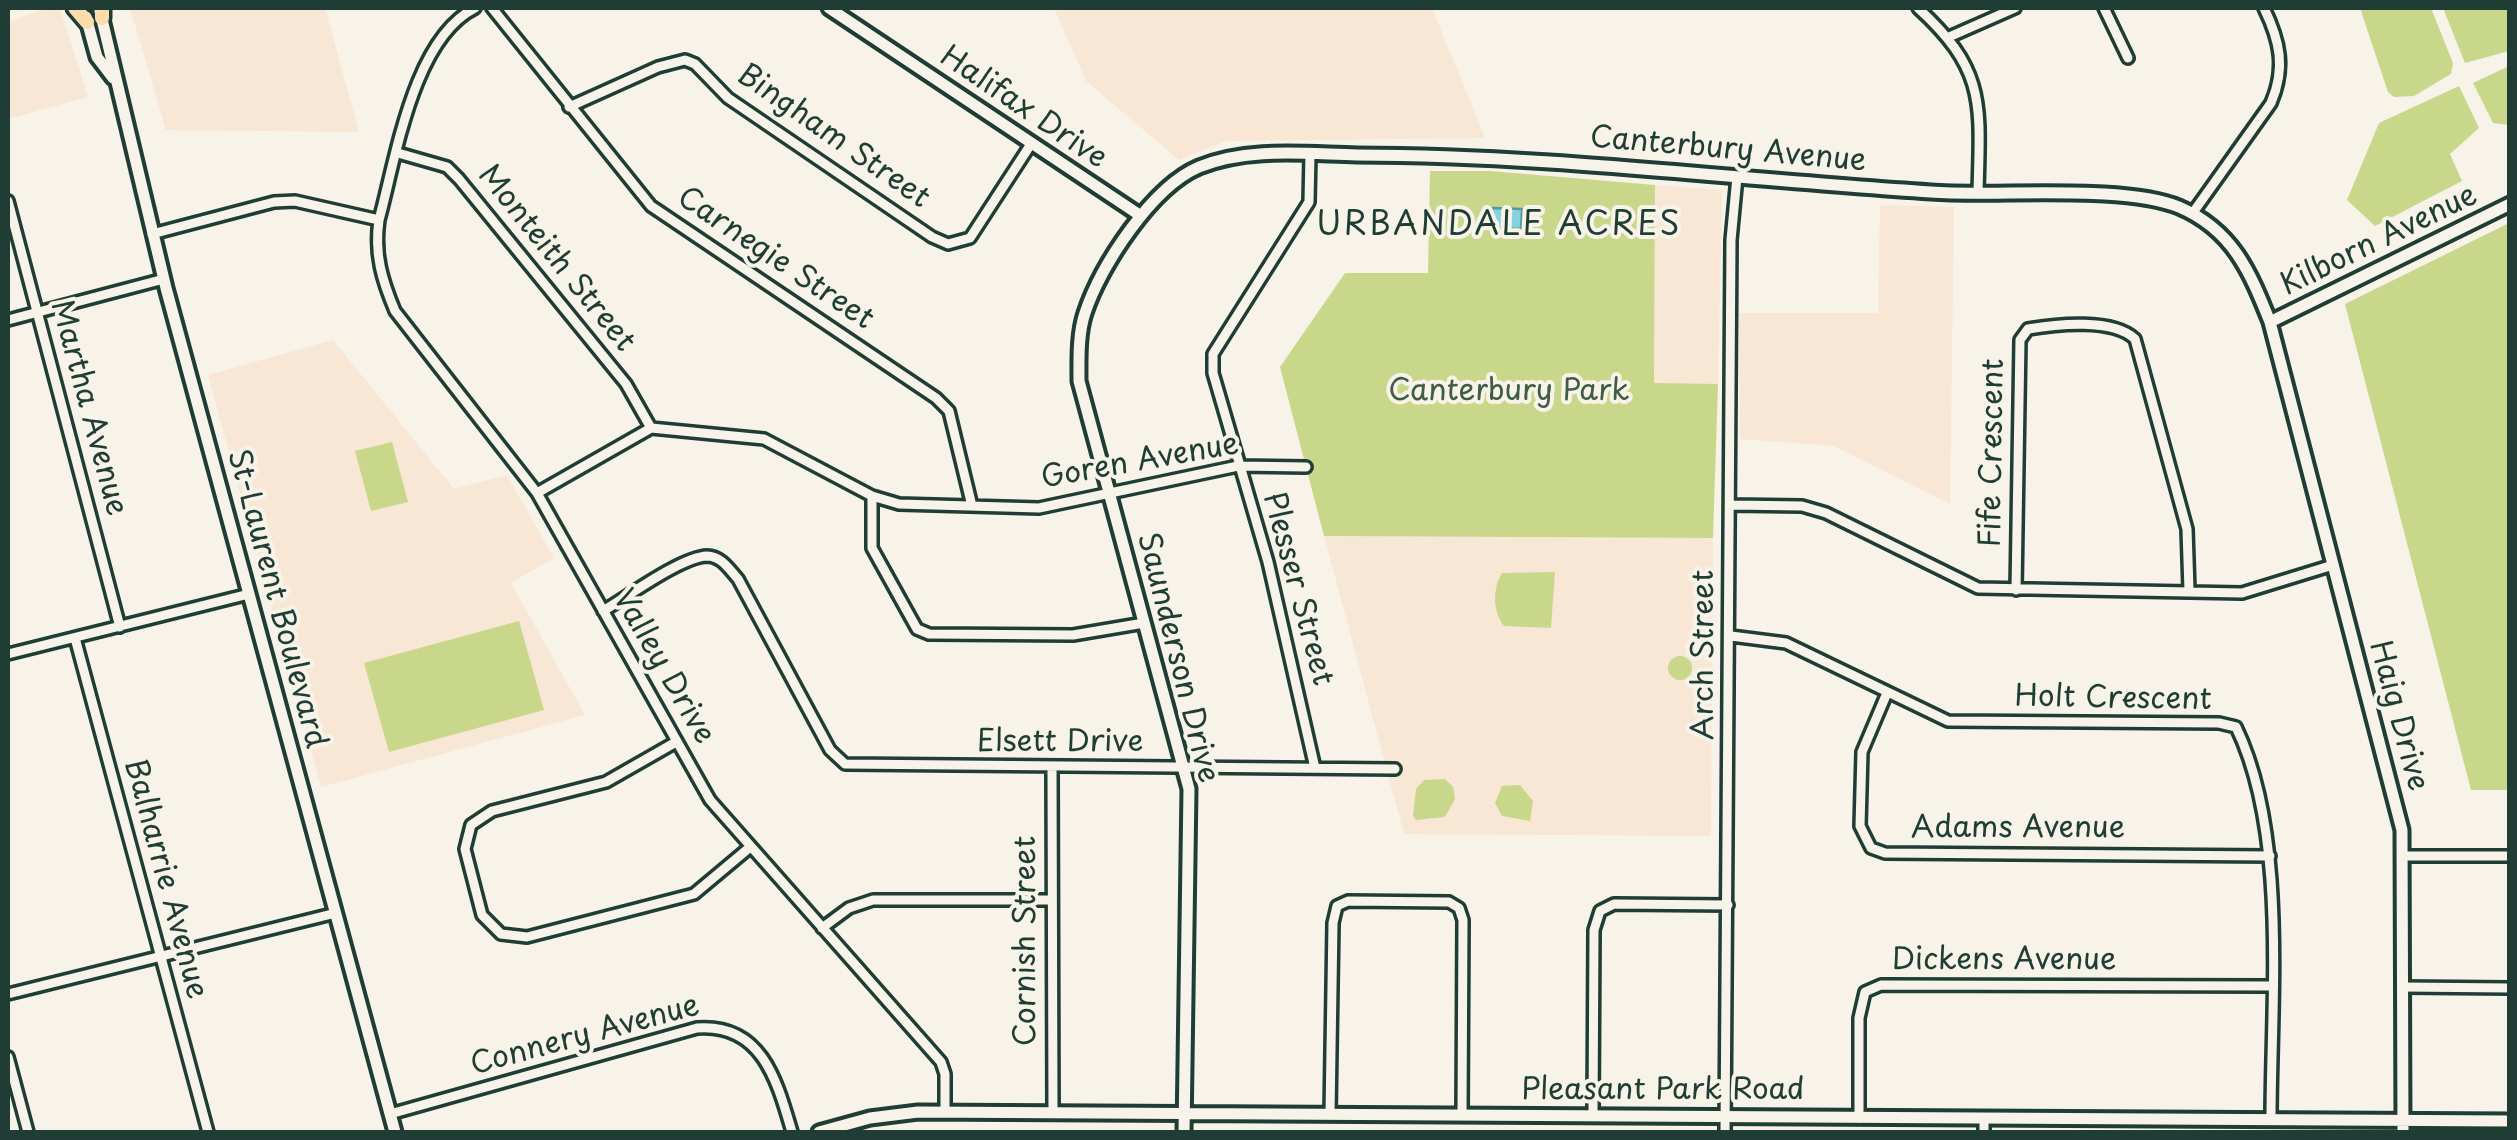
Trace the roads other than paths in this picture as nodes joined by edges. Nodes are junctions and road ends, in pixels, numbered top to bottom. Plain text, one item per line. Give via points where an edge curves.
1 (75, 8) edge
2 (475, 8) edge
3 (492, 8) edge
4 (828, 8) edge
5 (1918, 8) edge
6 (2015, 8) edge
7 (2104, 8) edge
8 (2264, 8) edge
9 (95, 13) edge
10 (1949, 37) junction
11 (2128, 58) dead end
12 (569, 107) junction
13 (1031, 144) junction
14 (398, 153) junction
15 (1310, 154) junction
16 (1737, 177) junction
17 (1978, 194) junction
18 (8, 201) edge
19 (2510, 204) edge
20 (2192, 214) junction
21 (1141, 216) junction
22 (378, 220) junction
23 (152, 234) junction
24 (164, 279) junction
25 (37, 312) junction
26 (8, 320) edge
27 (2270, 322) junction
28 (650, 428) junction
29 (1238, 466) junction
30 (1306, 466) dead end
31 (1109, 492) junction
32 (537, 493) junction
33 (872, 496) junction
34 (1731, 505) junction
35 (972, 506) junction
36 (2332, 565) junction
37 (2016, 590) junction
38 (2189, 590) junction
39 (249, 594) junction
40 (603, 612) junction
41 (1144, 623) junction
42 (120, 627) junction
43 (1731, 636) junction
44 (74, 638) junction
45 (8, 654) edge
46 (1887, 693) junction
47 (676, 742) junction
48 (1185, 768) junction
49 (1315, 768) junction
50 (1052, 769) junction
51 (1395, 769) dead end
52 (749, 848) junction
53 (2270, 856) junction
54 (2404, 856) junction
55 (2510, 856) edge
56 (1052, 900) junction
57 (1728, 904) junction
58 (336, 913) junction
59 (822, 928) junction
60 (160, 956) junction
61 (2270, 986) junction
62 (2402, 987) junction
63 (2510, 988) edge
64 (8, 994) edge
65 (8, 1056) edge
66 (945, 1112) junction
67 (1053, 1112) junction
68 (390, 1114) junction
69 (1330, 1114) junction
70 (1184, 1115) junction
71 (1462, 1115) junction
72 (1593, 1116) junction
73 (1726, 1116) junction
74 (1859, 1118) junction
75 (2271, 1120) junction
76 (2510, 1121) edge
77 (1984, 1126) edge
78 (2402, 1126) edge
79 (28, 1132) edge
80 (208, 1132) edge
81 (396, 1132) edge
82 (792, 1132) edge
83 (819, 1132) edge
84 (1184, 1132) edge
85 (1726, 1132) edge

1 - 9 main road
2 - 14 street via 431,49
3 - 12 street, Carnegie Street
4 - 13 street, Halifax Drive
5 - 10 street
6 - 10 street
7 - 11 street
8 - 20 street via 2281,56 2280,82
9 - 23 street, St-Laurent Boulevard via 98,57 113,78
10 - 17 street via 1973,79 1980,110
12 - 13 street, Bingham Street via 685,60 744,110 948,244 970,238
12 - 35 street, Carnegie Street via 651,206 936,398 949,411
13 - 21 street, Halifax Drive
14 - 22 street
14 - 28 street, Monteith Street via 447,167 459,179 626,384
15 - 16 street, Canterbury Avenue via 1546,160
15 - 21 street, Canterbury Avenue via 1235,156 1198,168 1171,184
15 - 29 street, Plesser Street via 1309,202 1213,354
16 - 17 street, Canterbury Avenue
16 - 34 street, Arch Street
17 - 20 street, Canterbury Avenue via 2142,197
18 - 25 street, Martha Avenue
19 - 27 street, Kilborn Avenue
20 - 27 street, Canterbury Avenue via 2247,264
21 - 31 street, Saunderson Drive via 1084,314 1079,349 1079,381
22 - 23 street via 284,201
22 - 32 street, Valley Drive via 377,253 396,311
23 - 24 street, St-Laurent Boulevard
24 - 25 street
24 - 39 street, St-Laurent Boulevard
25 - 26 street
25 - 42 street, Martha Avenue
27 - 36 street, Haig Drive
28 - 32 street
28 - 33 street, Goren Avenue via 764,439
29 - 30 street, Goren Avenue
29 - 31 street, Goren Avenue
29 - 49 street, Plesser Street via 1268,562
31 - 35 street, Goren Avenue via 1039,508
31 - 41 street, Saunderson Drive
32 - 40 street, Valley Drive
33 - 35 street, Goren Avenue via 899,504
33 - 41 street via 872,548 918,629 1073,636
34 - 37 street via 1802,506 1978,588
34 - 43 street, Arch Street
36 - 38 street via 2242,593
36 - 54 street, Haig Drive
37 - 38 street
37 - 38 street, Fife Crescent via 2020,340 2040,327 2112,327 2135,339 2187,529
39 - 42 street
39 - 58 street, St-Laurent Boulevard
40 - 47 street, Valley Drive
40 - 50 street, Elsett Drive via 691,560 721,560 738,579 830,750 845,764
41 - 48 street, Saunderson Drive
42 - 44 street
43 - 46 street, Holt Crescent via 1786,643
43 - 57 street, Arch Street
44 - 45 street
44 - 60 street, Balharrie Avenue
46 - 53 street, Holt Crescent via 1948,721 2236,727
46 - 53 street, Adams Avenue via 1862,752 1860,826 1871,848
47 - 52 street, Valley Drive
47 - 52 street via 606,782 492,811 471,825 465,849 482,915 501,934 527,937 694,894
48 - 49 street, Elsett Drive
48 - 50 street, Elsett Drive
48 - 70 street, Saunderson Drive
49 - 51 street, Elsett Drive
50 - 56 street, Cornish Street
52 - 59 street, Valley Drive
53 - 61 street, Holt Crescent
54 - 55 street
54 - 62 street, Haig Drive
56 - 59 street via 872,900
56 - 67 street, Cornish Street
57 - 72 street via 1614,904 1600,911 1594,930
57 - 73 street, Arch Street
58 - 60 street
58 - 68 street, St-Laurent Boulevard
59 - 66 street, Valley Drive via 941,1062
60 - 64 street
60 - 80 street, Balharrie Avenue
61 - 74 street, Dickens Avenue via 1881,985 1865,992 1860,1018
61 - 75 street, Holt Crescent
62 - 63 street
62 - 78 street, Haig Drive
65 - 79 street
66 - 67 street, Pleasant Park Road
66 - 83 street, Pleasant Park Road via 870,1118
67 - 70 street, Pleasant Park Road
68 - 81 street, St-Laurent Boulevard
68 - 82 street, Connery Avenue via 722,1026 745,1039 771,1068
69 - 70 street, Pleasant Park Road
69 - 71 street, Pleasant Park Road
69 - 71 street via 1332,923 1337,906 1348,901 1448,902 1459,908
70 - 84 street, Saunderson Drive
71 - 72 street, Pleasant Park Road
72 - 73 street, Pleasant Park Road
73 - 74 street, Pleasant Park Road
73 - 85 street, Arch Street
74 - 77 street, Pleasant Park Road
75 - 77 street, Pleasant Park Road
75 - 78 street, Pleasant Park Road
76 - 78 street, Pleasant Park Road

